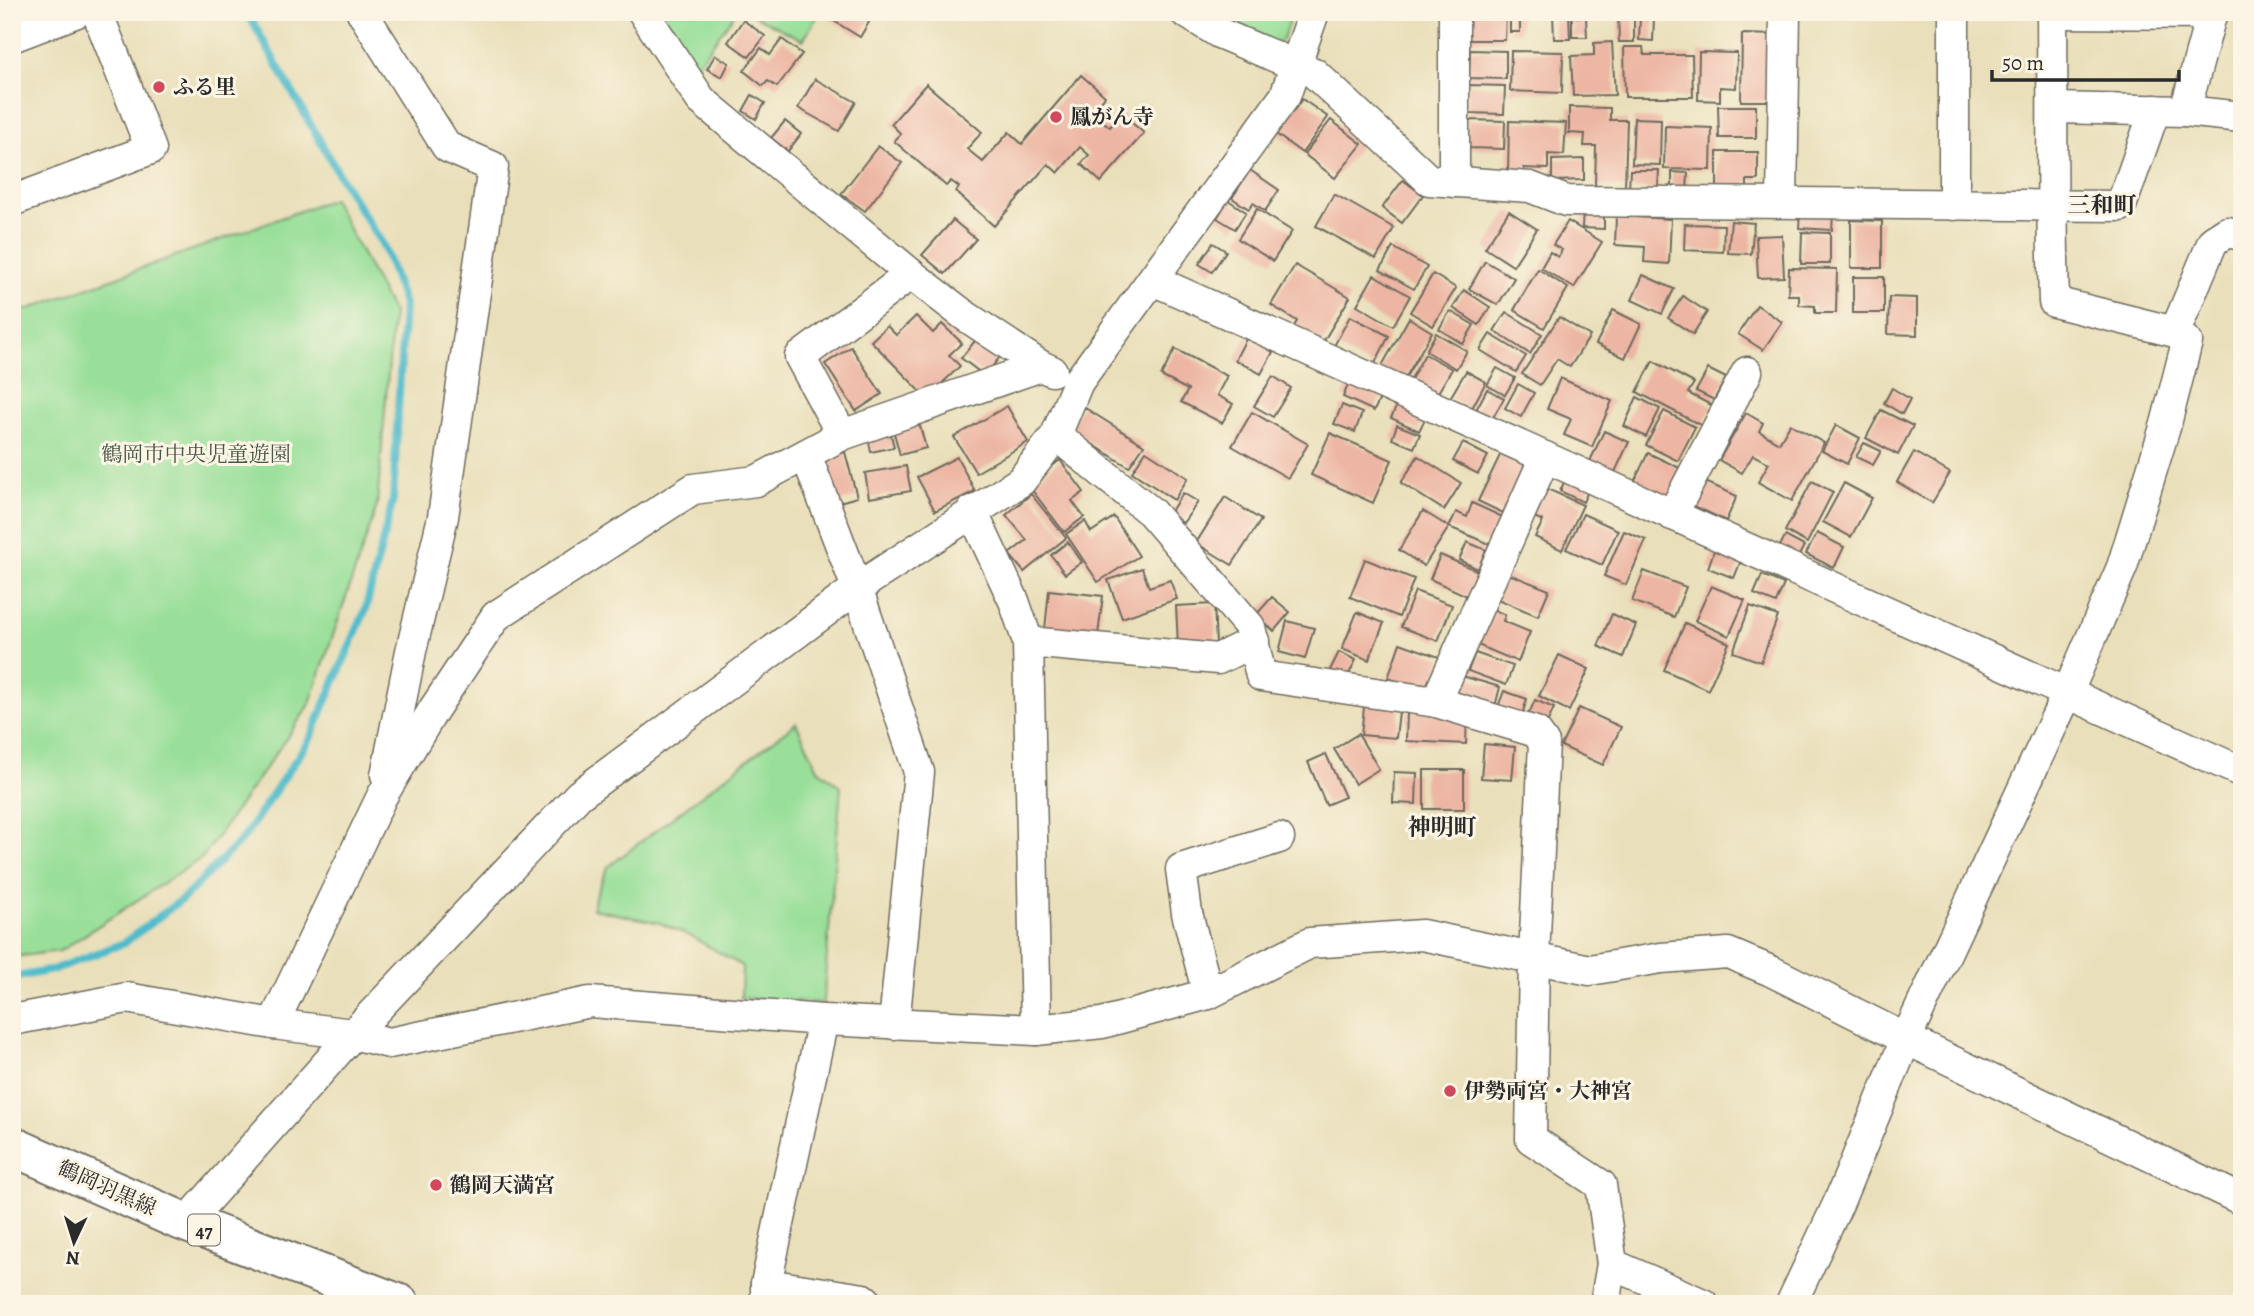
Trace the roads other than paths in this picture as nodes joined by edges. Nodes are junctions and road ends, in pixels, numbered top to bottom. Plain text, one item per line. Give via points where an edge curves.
1 (77, 12) edge
2 (97, 12) edge
3 (362, 12) edge
4 (643, 12) edge
5 (1185, 12) edge
6 (1314, 12) edge
7 (1454, 12) edge
8 (1786, 12) edge
9 (1954, 12) edge
10 (2052, 13) edge
11 (2212, 13) edge
12 (12, 37) edge
13 (1295, 64) junction
14 (2054, 108) junction
15 (2155, 110) junction
16 (2185, 111) junction
17 (2242, 117) edge
18 (1454, 182) junction
19 (12, 201) edge
20 (1782, 202) junction
21 (1954, 205) junction
22 (2051, 205) junction
23 (2242, 235) edge
24 (911, 274) junction
25 (1153, 280) junction
26 (2175, 332) junction
27 (1041, 366) junction
28 (1747, 372) dead end
29 (1079, 382) junction
30 (842, 435) junction
31 (1056, 435) junction
32 (806, 455) junction
33 (1545, 457) junction
34 (972, 512) junction
35 (1672, 515) junction
36 (857, 588) junction
37 (1254, 641) junction
38 (1028, 642) junction
39 (2067, 694) junction
40 (1436, 702) junction
41 (2242, 772) edge
42 (382, 796) junction
43 (1279, 838) dead end
44 (1534, 957) junction
45 (1208, 994) junction
46 (12, 1020) edge
47 (823, 1020) junction
48 (273, 1024) junction
49 (894, 1024) junction
50 (1036, 1030) junction
51 (353, 1034) junction
52 (1906, 1040) junction
53 (12, 1146) edge
54 (2242, 1200) edge
55 (186, 1223) junction
56 (1612, 1264) junction
57 (766, 1294) edge
58 (400, 1304) edge
59 (869, 1304) edge
60 (1605, 1304) edge
61 (1703, 1304) edge
62 (1791, 1304) edge

1 - 12 street
2 - 19 street via 151,149
3 - 42 street via 447,147 493,167 443,517
4 - 24 street via 701,100
5 - 13 street via 1219,33
6 - 13 street
7 - 18 street
8 - 20 street
9 - 21 street
10 - 11 street
10 - 14 street
11 - 16 street
13 - 18 street via 1314,73 1429,180
13 - 25 street via 1285,96
14 - 15 street
14 - 22 street
15 - 16 street
15 - 22 street via 2121,206
16 - 17 street
18 - 20 street via 1530,187 1566,201
20 - 21 street
21 - 22 street
22 - 26 street via 2054,302
23 - 26 street via 2227,232 2213,241
24 - 27 street via 964,316
24 - 30 street via 800,357
25 - 29 street
25 - 33 street
26 - 39 street via 2187,342 2166,424 2122,567
27 - 29 street
27 - 30 street
28 - 35 street
29 - 31 street
30 - 32 street
31 - 34 street via 1021,481
31 - 37 street via 1151,512 1250,627
32 - 36 street
32 - 42 street via 756,481 693,489 496,616
33 - 35 street
33 - 40 street
34 - 36 street
34 - 38 street
35 - 39 street
36 - 49 street via 919,772
36 - 51 street via 579,795
37 - 38 street via 1218,659
37 - 40 street via 1261,676
38 - 50 street
39 - 41 street
39 - 52 street
40 - 44 street via 1536,732 1544,743
42 - 48 street
43 - 45 street via 1181,869 1186,913
44 - 45 street via 1422,935 1310,943
44 - 52 street via 1590,970 1728,953
44 - 56 street via 1531,1139 1601,1185
45 - 50 street via 1102,1023
46 - 48 street via 127,998
47 - 49 street
47 - 51 street via 590,1002 388,1043
47 - 57 street
48 - 51 street
49 - 50 street
51 - 55 street
52 - 54 street
52 - 62 street
53 - 55 main road, 鶴岡羽黒線 / 47
55 - 58 main road, 鶴岡羽黒線 / 47
56 - 60 street
56 - 61 street
57 - 59 street via 864,1299

